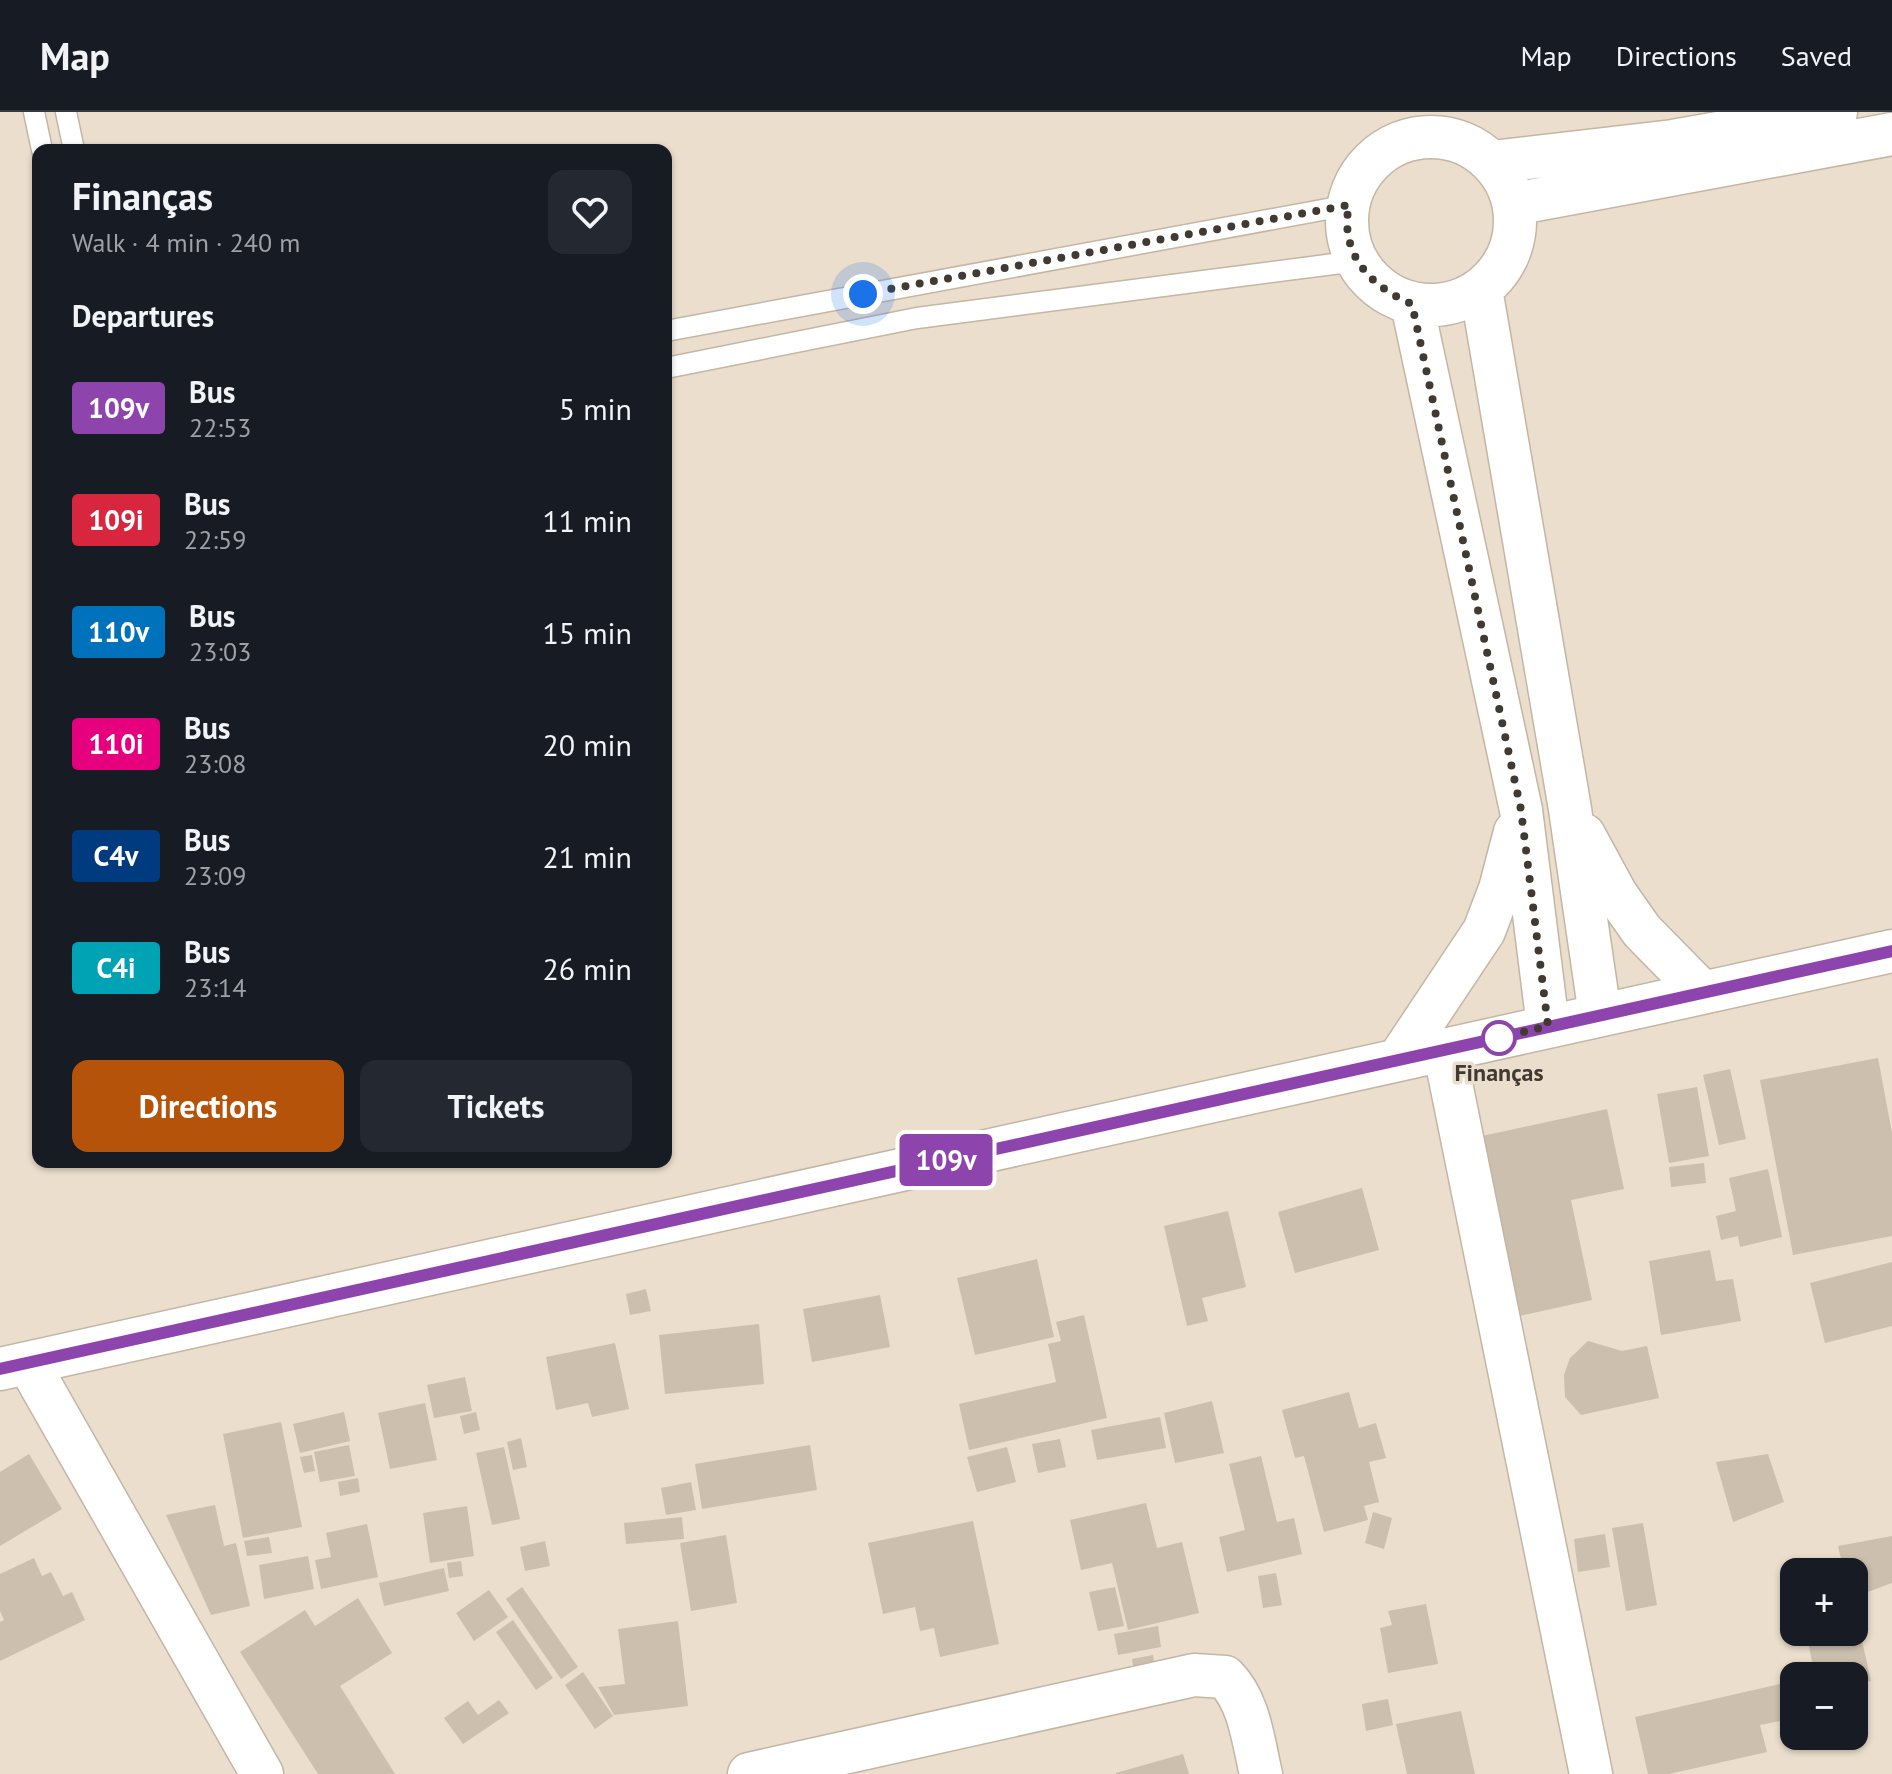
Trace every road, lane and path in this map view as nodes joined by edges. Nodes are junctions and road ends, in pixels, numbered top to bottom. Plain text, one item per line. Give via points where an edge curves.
1 (34, 112) edge
2 (66, 112) edge
3 (1836, 112) edge
4 (1892, 134) edge
5 (41, 144) edge
6 (73, 144) edge
7 (1492, 162) junction
8 (1514, 204) junction
9 (1349, 205) junction
10 (1357, 261) junction
11 (1481, 289) junction
12 (1412, 304) junction
13 (672, 330) edge
14 (672, 367) edge
15 (1570, 809) junction
16 (1521, 810) junction
17 (1892, 951) edge
18 (1702, 992) junction
19 (1600, 1015) junction
20 (1548, 1026) junction
21 (1444, 1049) junction
22 (1398, 1060) junction
23 (14, 1366) edge
24 (262, 1774) edge
25 (749, 1774) edge
26 (1261, 1774) edge
27 (1591, 1774) edge

1 - 5 lane
2 - 6 lane
3 - 7 street via 1673,141
4 - 8 street
7 - 8 street
7 - 9 street via 1451,138 1403,141 1365,169
8 - 11 street via 1516,228 1510,251
9 - 10 street via 1349,238
9 - 13 lane
10 - 12 street via 1390,295
10 - 14 lane via 917,318
11 - 12 street via 1460,301
11 - 15 street
12 - 16 street
15 - 18 street via 1642,931
15 - 19 street
16 - 20 street
16 - 22 street via 1484,931
17 - 18 street
18 - 19 street
19 - 20 street
20 - 21 street
21 - 22 street
21 - 27 street
22 - 23 street
23 - 24 street
25 - 26 street via 1194,1675 1225,1677 1236,1687

